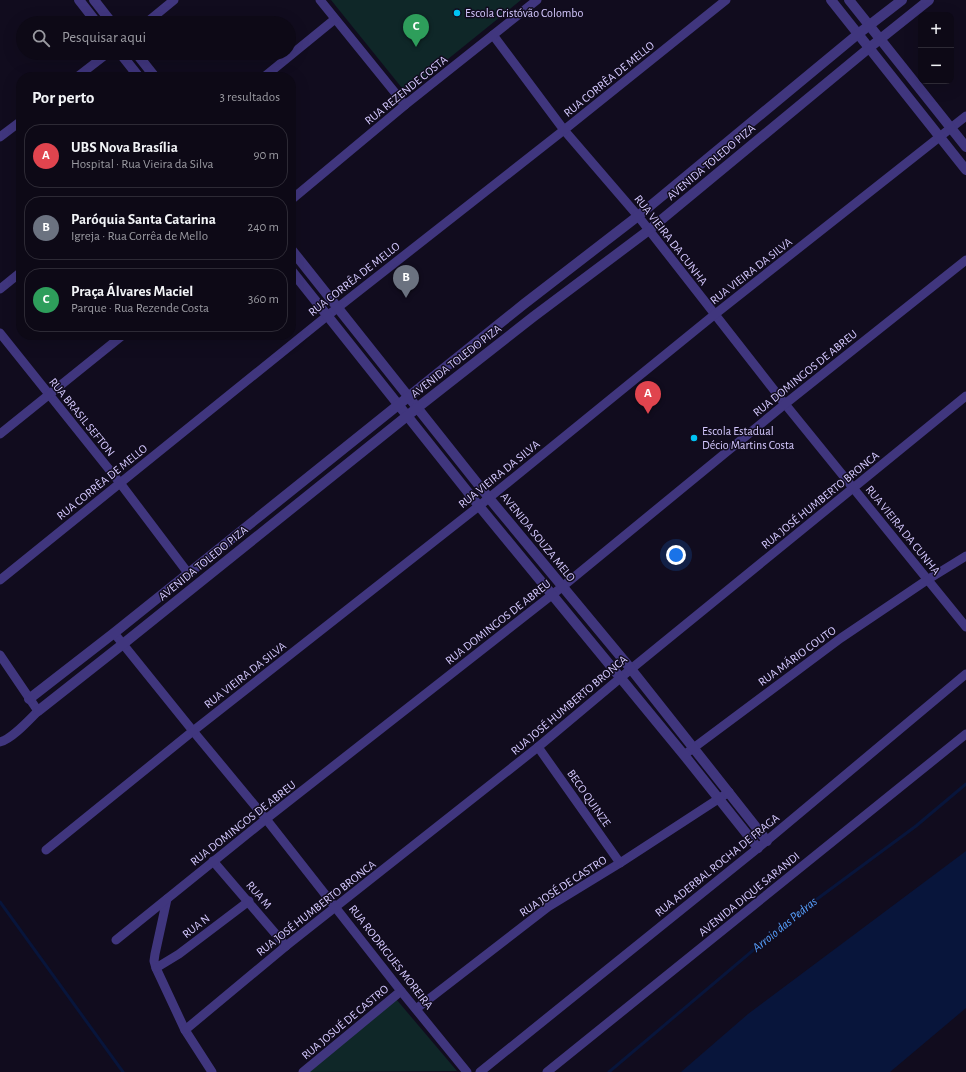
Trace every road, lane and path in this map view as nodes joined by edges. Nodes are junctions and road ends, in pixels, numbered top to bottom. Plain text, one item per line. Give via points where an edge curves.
1 (79, 0) edge
2 (94, 0) edge
3 (174, 0) edge
4 (320, 0) edge
5 (537, 0) edge
6 (726, 0) edge
7 (831, 0) edge
8 (849, 0) edge
9 (902, 0) edge
10 (929, 0) edge
11 (92, 16) edge
12 (107, 16) edge
13 (155, 16) edge
14 (335, 19) junction
15 (869, 25) junction
16 (858, 34) junction
17 (493, 35) junction
18 (880, 38) junction
19 (869, 48) junction
20 (296, 51) edge
21 (99, 60) edge
22 (126, 60) edge
23 (142, 60) edge
24 (285, 60) edge
25 (84, 72) edge
26 (135, 72) edge
27 (151, 72) edge
28 (270, 72) edge
29 (405, 106) junction
30 (966, 116) edge
31 (16, 125) edge
32 (951, 128) junction
33 (564, 130) junction
34 (740, 132) junction
35 (0, 138) edge
36 (940, 138) junction
37 (751, 145) junction
38 (966, 147) edge
39 (966, 170) edge
40 (296, 196) edge
41 (638, 216) junction
42 (650, 230) junction
43 (296, 255) edge
44 (966, 260) edge
45 (16, 276) edge
46 (296, 276) edge
47 (0, 289) edge
48 (524, 304) junction
49 (338, 307) junction
50 (714, 315) junction
51 (327, 316) junction
52 (533, 317) junction
53 (0, 333) edge
54 (117, 340) edge
55 (49, 394) junction
56 (966, 396) edge
57 (408, 397) junction
58 (785, 404) junction
59 (399, 405) junction
60 (417, 408) junction
61 (407, 416) junction
62 (0, 434) edge
63 (120, 483) junction
64 (854, 488) junction
65 (489, 498) junction
66 (479, 506) junction
67 (966, 556) edge
68 (188, 573) junction
69 (0, 580) edge
70 (927, 580) junction
71 (562, 587) junction
72 (552, 595) junction
73 (966, 627) edge
74 (114, 633) junction
75 (123, 644) junction
76 (0, 655) edge
77 (631, 669) junction
78 (966, 674) edge
79 (621, 678) junction
80 (29, 699) junction
81 (38, 711) junction
82 (193, 731) junction
83 (966, 734) edge
84 (0, 742) edge
85 (538, 747) junction
86 (693, 747) junction
87 (684, 755) junction
88 (729, 792) junction
89 (720, 798) junction
90 (266, 819) junction
91 (767, 841) junction
92 (758, 848) junction
93 (46, 850) dead end
94 (213, 861) junction
95 (620, 863) junction
96 (167, 899) junction
97 (249, 901) junction
98 (336, 907) junction
99 (116, 940) dead end
100 (286, 946) junction
101 (156, 968) junction
102 (401, 991) junction
103 (416, 1009) junction
104 (185, 1030) junction
105 (212, 1072) edge
106 (303, 1072) edge
107 (467, 1072) edge
108 (480, 1072) edge
109 (547, 1072) edge

1 - 11 street
2 - 12 street
3 - 13 street
4 - 14 street
5 - 17 street, RUA REZENDE COSTA
6 - 33 street, RUA CORRÊA DE MELLO
7 - 16 street
8 - 15 street
9 - 15 street, AVENIDA TOLEDO PIZA
10 - 18 street, AVENIDA TOLEDO PIZA
14 - 20 street
14 - 29 street
15 - 16 street, AVENIDA TOLEDO PIZA
15 - 18 street
16 - 19 street
16 - 34 street, AVENIDA TOLEDO PIZA
17 - 29 street, RUA REZENDE COSTA
17 - 33 street, RUA VIEIRA DA CUNHA
18 - 19 street, AVENIDA TOLEDO PIZA
18 - 32 street
19 - 36 street
19 - 37 street, AVENIDA TOLEDO PIZA
21 - 25 street
22 - 26 street
23 - 27 street
24 - 28 street
29 - 40 street, RUA REZENDE COSTA
30 - 32 street, RUA VIEIRA DA SILVA
31 - 35 street
32 - 36 street, RUA VIEIRA DA SILVA
32 - 38 street
33 - 41 street, RUA VIEIRA DA CUNHA
33 - 49 street, RUA CORRÊA DE MELLO
34 - 37 street
34 - 41 street, AVENIDA TOLEDO PIZA
36 - 39 street
36 - 50 street, RUA VIEIRA DA SILVA
37 - 42 street, AVENIDA TOLEDO PIZA
41 - 42 street, RUA VIEIRA DA CUNHA
41 - 48 street, AVENIDA TOLEDO PIZA
42 - 50 street, RUA VIEIRA DA CUNHA
42 - 52 street, AVENIDA TOLEDO PIZA
43 - 49 street, AVENIDA SOUZA MELO
44 - 58 street, RUA DOMINGOS DE ABREU
45 - 47 street
46 - 51 street
48 - 52 street
48 - 57 street, AVENIDA TOLEDO PIZA
49 - 51 street, RUA CORRÊA DE MELLO
49 - 57 street, AVENIDA SOUZA MELO
50 - 58 street, RUA VIEIRA DA CUNHA
50 - 65 street, RUA VIEIRA DA SILVA
51 - 59 street
51 - 63 street, RUA CORRÊA DE MELLO
52 - 60 street, AVENIDA TOLEDO PIZA
53 - 55 street, RUA BRASIL SEFTON
54 - 55 street
55 - 62 street
55 - 63 street, RUA BRASIL SEFTON
56 - 64 street, RUA JOSÉ HUMBERTO BRONCA
57 - 59 street, AVENIDA TOLEDO PIZA
57 - 60 street, AVENIDA SOUZA MELO
58 - 64 street, RUA VIEIRA DA CUNHA
58 - 71 street, RUA DOMINGOS DE ABREU
59 - 61 street
59 - 68 street, AVENIDA TOLEDO PIZA
60 - 61 street, AVENIDA TOLEDO PIZA
60 - 65 street, AVENIDA SOUZA MELO
61 - 66 street
61 - 75 street, AVENIDA TOLEDO PIZA
63 - 68 street, RUA BRASIL SEFTON
63 - 69 street, RUA CORRÊA DE MELLO
64 - 70 street, RUA VIEIRA DA CUNHA
64 - 77 street, RUA JOSÉ HUMBERTO BRONCA
65 - 66 street, RUA VIEIRA DA SILVA
65 - 71 street, AVENIDA SOUZA MELO
66 - 72 street
66 - 82 street, RUA VIEIRA DA SILVA
67 - 70 street, RUA MÁRIO COUTO
68 - 74 street, AVENIDA TOLEDO PIZA
70 - 73 street, RUA VIEIRA DA CUNHA
70 - 86 street, RUA MÁRIO COUTO via 842,638
71 - 72 street, RUA DOMINGOS DE ABREU
71 - 77 street, AVENIDA SOUZA MELO
72 - 79 street
72 - 90 street, RUA DOMINGOS DE ABREU
74 - 75 street, RUA RODRIGUES MOREIRA
74 - 80 street, AVENIDA TOLEDO PIZA
75 - 81 street, AVENIDA TOLEDO PIZA
75 - 82 street, RUA RODRIGUES MOREIRA
76 - 80 street
77 - 79 street, RUA JOSÉ HUMBERTO BRONCA
77 - 86 street, AVENIDA SOUZA MELO
78 - 91 street, RUA ADERBAL ROCHA DE FRAGA
79 - 85 street, RUA JOSÉ HUMBERTO BRONCA
79 - 87 street
80 - 81 street
81 - 84 street, AVENIDA TOLEDO PIZA via 23,726
82 - 90 street, RUA RODRIGUES MOREIRA
82 - 93 street, RUA VIEIRA DA SILVA
83 - 109 street, AVENIDA DIQUE SARANDI
85 - 95 street, BECO QUINZE
85 - 98 street, RUA JOSÉ HUMBERTO BRONCA
86 - 87 street, RUA MÁRIO COUTO
86 - 88 street, AVENIDA SOUZA MELO
87 - 89 street
88 - 89 street, RUA JOSÉ DE CASTRO
88 - 91 street, AVENIDA SOUZA MELO
89 - 92 street
89 - 95 street, RUA JOSÉ DE CASTRO
90 - 94 street, RUA DOMINGOS DE ABREU
90 - 98 street, RUA RODRIGUES MOREIRA
91 - 92 street, RUA ADERBAL ROCHA DE FRAGA
92 - 108 street, RUA ADERBAL ROCHA DE FRAGA
94 - 96 street, RUA DOMINGOS DE ABREU
94 - 97 street, RUA M
95 - 103 street, RUA JOSÉ DE CASTRO via 548,907
96 - 99 street, RUA DOMINGOS DE ABREU
96 - 101 street via 155,954
97 - 100 street, RUA M
97 - 101 street, RUA N via 179,954
98 - 100 street, RUA JOSÉ HUMBERTO BRONCA
98 - 102 street, RUA RODRIGUES MOREIRA
100 - 104 street, RUA JOSÉ HUMBERTO BRONCA
101 - 104 street
102 - 103 street, RUA RODRIGUES MOREIRA
102 - 106 street, RUA JOSUÉ DE CASTRO
103 - 107 street, RUA RODRIGUES MOREIRA
104 - 105 street

